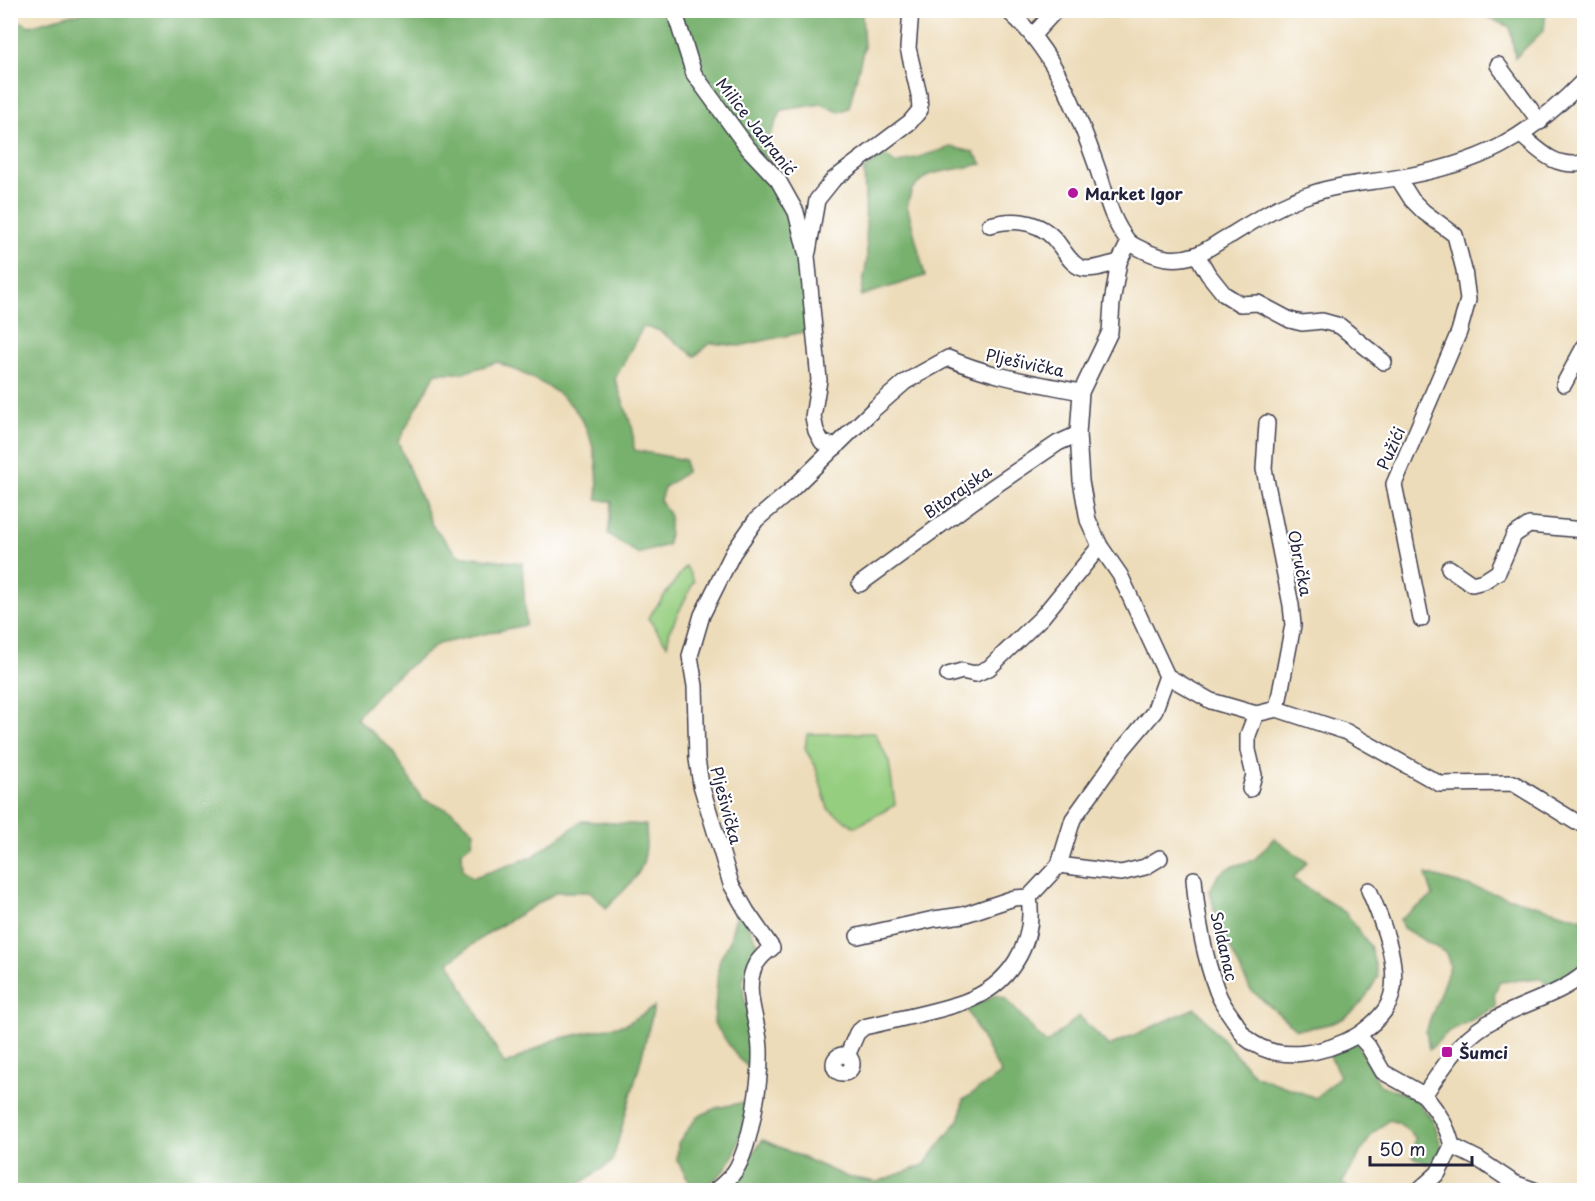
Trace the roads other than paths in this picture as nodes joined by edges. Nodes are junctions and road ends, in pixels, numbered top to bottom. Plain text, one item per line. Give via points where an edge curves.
1 (674, 10) edge
2 (911, 10) edge
3 (1007, 10) edge
4 (1056, 10) edge
5 (1033, 35) junction
6 (1498, 65) dead end
7 (1584, 80) edge
8 (1540, 122) junction
9 (1521, 135) junction
10 (1584, 163) edge
11 (1398, 178) junction
12 (990, 225) dead end
13 (1129, 242) junction
14 (1197, 255) junction
15 (807, 256) junction
16 (1119, 262) junction
17 (1584, 347) edge
18 (1384, 362) dead end
19 (1564, 384) dead end
20 (1081, 392) junction
21 (1267, 423) dead end
22 (1078, 434) junction
23 (836, 447) junction
24 (1584, 530) edge
25 (1100, 546) junction
26 (1449, 568) dead end
27 (860, 584) dead end
28 (1421, 620) dead end
29 (948, 675) dead end
30 (1167, 676) junction
31 (1276, 709) junction
32 (1256, 714) junction
33 (1250, 789) dead end
34 (1584, 822) edge
35 (1160, 858) dead end
36 (1059, 865) junction
37 (1194, 879) dead end
38 (1369, 890) dead end
39 (1029, 897) junction
40 (858, 936) dead end
41 (1584, 974) edge
42 (1358, 1035) junction
43 (847, 1056) dead end
44 (1424, 1095) junction
45 (1452, 1146) junction
46 (716, 1191) edge
47 (1419, 1191) edge
48 (1534, 1191) edge

1 - 15 street, Milice Jadranić via 694,74 748,148 778,180 796,212
2 - 15 street via 908,48 920,110 910,122 833,180 817,200
3 - 5 street
4 - 5 street
5 - 13 street via 1076,110 1114,219
6 - 8 street
7 - 8 street
8 - 9 street
9 - 10 street via 1560,164
9 - 11 street via 1466,161
11 - 14 street via 1312,193 1272,210
11 - 28 street, Pužići via 1412,200 1455,236 1468,300 1459,332 1394,484
12 - 16 street via 1004,220 1035,224 1056,240 1072,262 1083,268
13 - 14 street via 1168,259
13 - 16 street, Plješivička
14 - 18 street via 1224,294 1240,304 1258,303 1302,323 1322,321 1340,326
15 - 23 street via 819,380 813,417 822,442
16 - 20 street, Plješivička via 1110,332
17 - 19 street
20 - 22 street
20 - 23 street, Plješivička via 1000,377 948,358 905,382
21 - 31 street, Obručka via 1264,469 1293,625
22 - 25 street via 1088,520
22 - 27 street, Bitorajska via 1058,442
23 - 46 street, Plješivička via 756,520 733,553 702,615 690,656 697,759 711,821 731,884 772,948 755,965 750,988 760,1048 750,1127 735,1171
24 - 26 street via 1529,525 1514,535 1498,572 1484,581 1472,584
25 - 29 street via 1042,617 989,668 975,674 962,671
25 - 30 street via 1120,575
30 - 32 street via 1211,701
30 - 36 street via 1154,712 1073,819
31 - 32 street
31 - 34 street via 1347,732 1440,783 1513,783 1576,822
32 - 33 street via 1248,735 1254,775
35 - 36 street via 1121,873
36 - 39 street
37 - 42 street, Soldanac via 1202,935 1217,992 1246,1037 1282,1053 1304,1053 1327,1050
38 - 42 street, Soldanac via 1390,947 1392,992 1387,1008
39 - 40 street
39 - 43 street via 1029,934 1007,974 997,983 966,1001 864,1027 857,1033
41 - 44 street via 1557,992 1498,1017 1465,1039
42 - 44 street via 1383,1072
44 - 45 street via 1440,1114
45 - 47 street via 1438,1173
45 - 48 street

